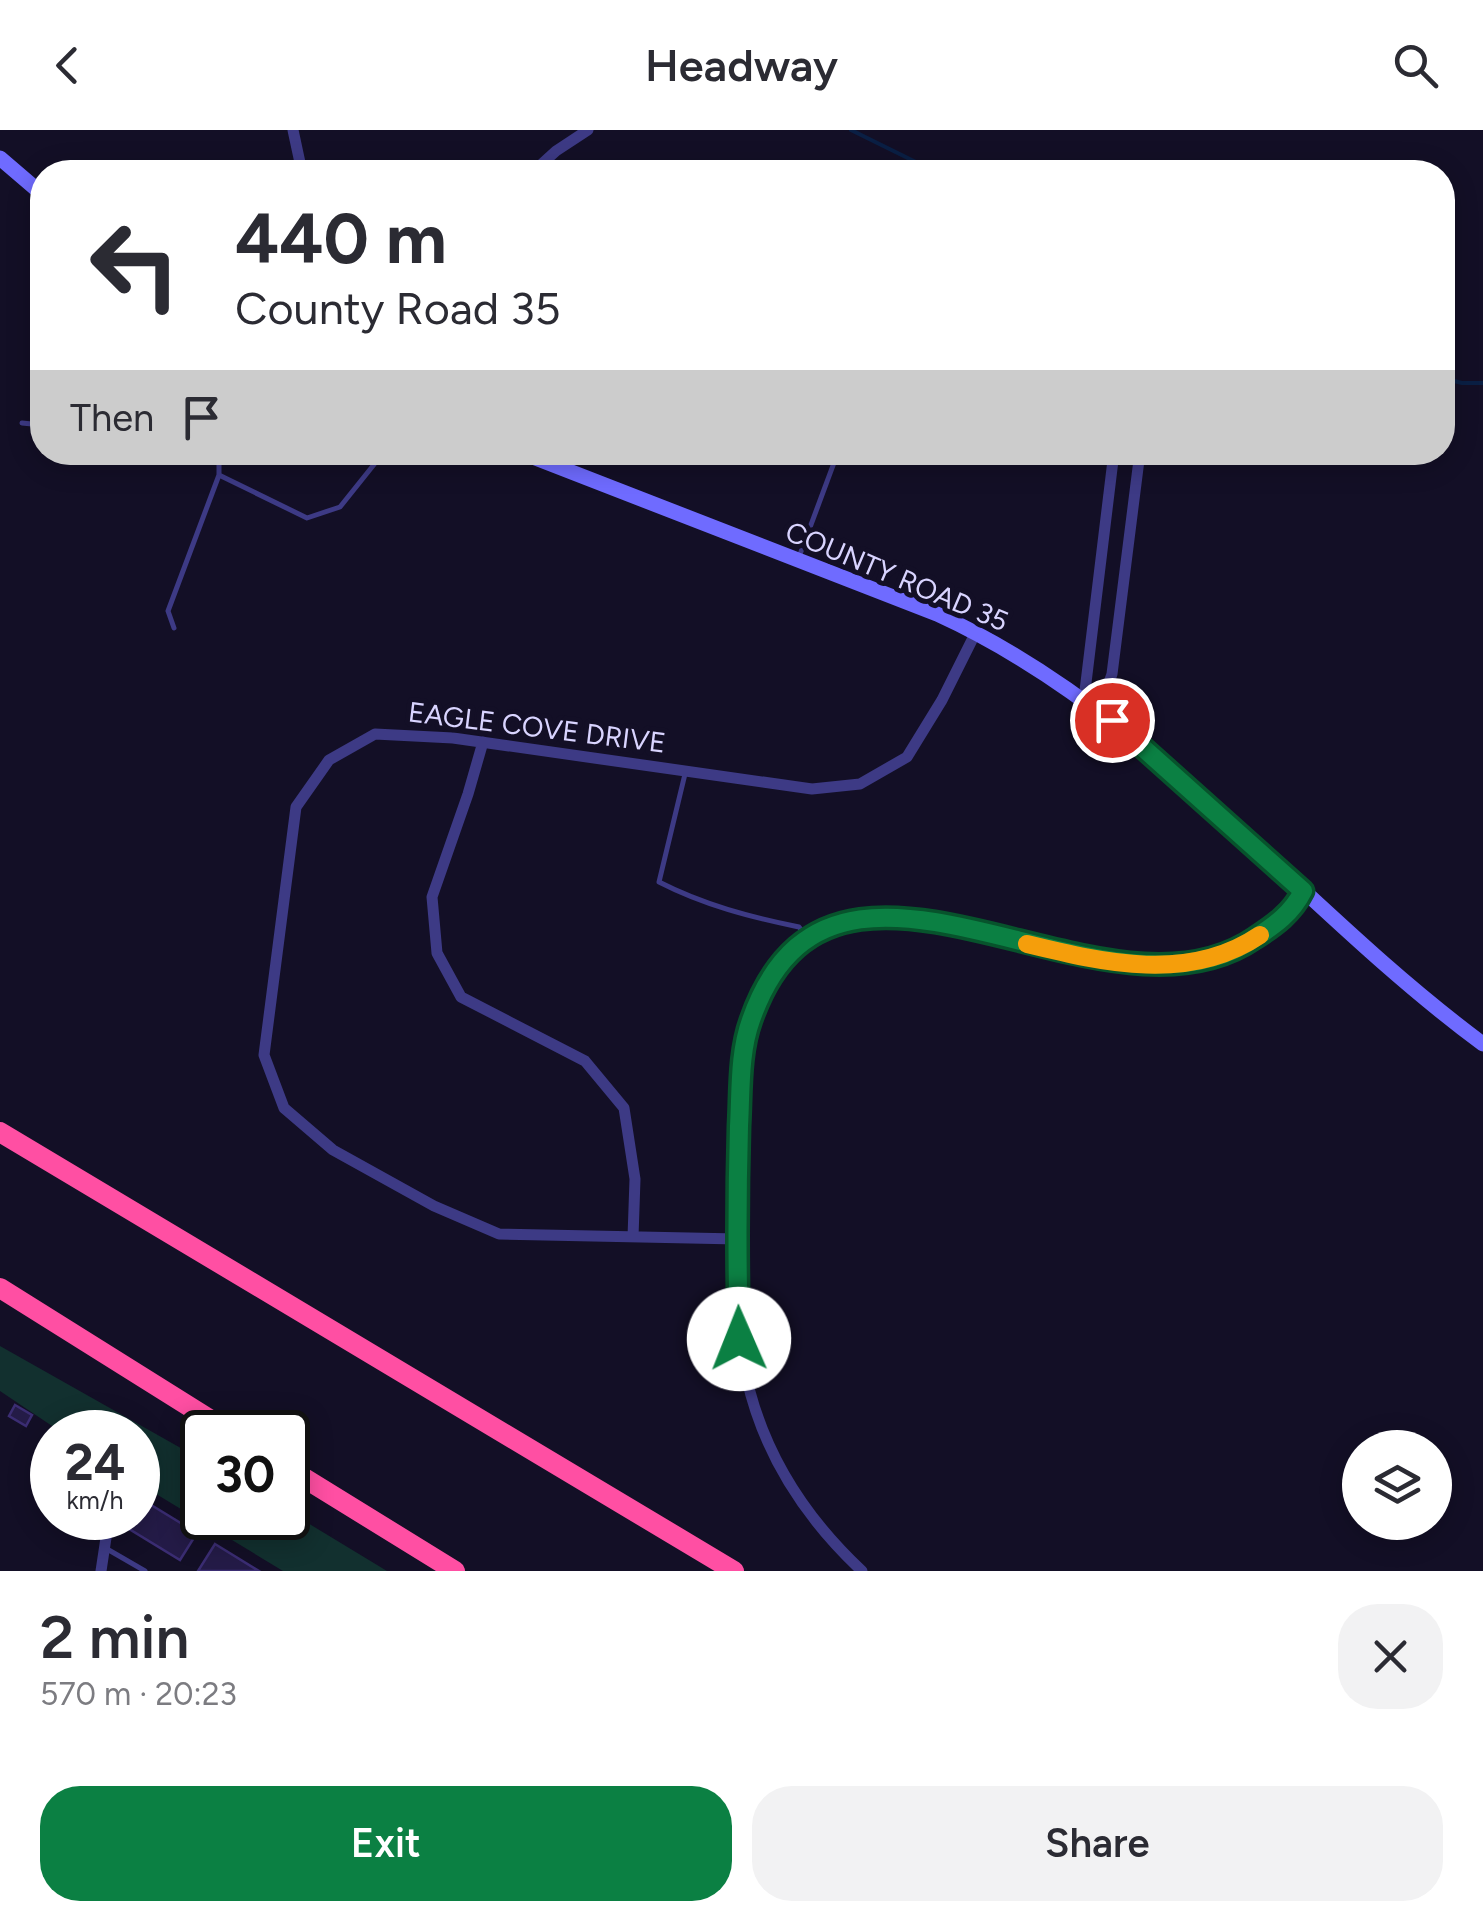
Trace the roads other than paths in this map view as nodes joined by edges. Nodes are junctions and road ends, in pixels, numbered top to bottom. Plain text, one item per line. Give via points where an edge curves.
1 (292, 130) edge
2 (588, 130) edge
3 (0, 158) edge
4 (299, 160) edge
5 (546, 160) edge
6 (30, 184) edge
7 (22, 423) dead end
8 (30, 424) edge
9 (219, 465) edge
10 (374, 465) edge
11 (553, 465) edge
12 (833, 465) edge
13 (1112, 465) edge
14 (1138, 465) edge
15 (219, 476) junction
16 (798, 560) junction
17 (174, 628) dead end
18 (976, 632) junction
19 (1084, 699) junction
20 (1099, 710) junction
21 (483, 742) junction
22 (686, 771) junction
23 (1303, 891) junction
24 (808, 938) junction
25 (1483, 1044) edge
26 (0, 1132) edge
27 (633, 1237) junction
28 (738, 1240) junction
29 (0, 1288) edge
30 (195, 1410) edge
31 (310, 1482) edge
32 (105, 1540) edge
33 (104, 1547) junction
34 (101, 1571) edge
35 (145, 1571) edge
36 (454, 1571) edge
37 (734, 1571) edge
38 (862, 1571) edge

1 - 4 street
2 - 5 street
3 - 6 street
7 - 8 lane
9 - 15 lane
10 - 15 lane via 340,507 306,518
11 - 16 street, COUNTY ROAD 35
12 - 16 lane
13 - 19 street
14 - 20 street via 1112,674
15 - 17 lane via 168,611
16 - 18 street, COUNTY ROAD 35
18 - 19 street, COUNTY ROAD 35
18 - 22 street, EAGLE COVE DRIVE via 907,757 860,784 812,790
19 - 20 street, COUNTY ROAD 35
20 - 23 street, COUNTY ROAD 35
21 - 22 street, EAGLE COVE DRIVE
21 - 27 street via 432,898 437,953 461,997 585,1061 624,1108 635,1179
21 - 27 street, EAGLE COVE DRIVE via 376,734 328,760 296,807 264,1056 284,1108 333,1150 434,1206 499,1234
22 - 24 lane via 659,882 743,915 799,926
23 - 24 street via 1295,906 1248,943 1174,965 1101,960 902,916 849,920
23 - 25 street, COUNTY ROAD 35
24 - 28 street via 778,968 749,1024 741,1081
26 - 37 highway
27 - 28 street, EAGLE COVE DRIVE
28 - 38 street via 739,1339 762,1434 807,1510
29 - 30 highway
31 - 36 highway
32 - 33 street
33 - 34 street
33 - 35 lane

